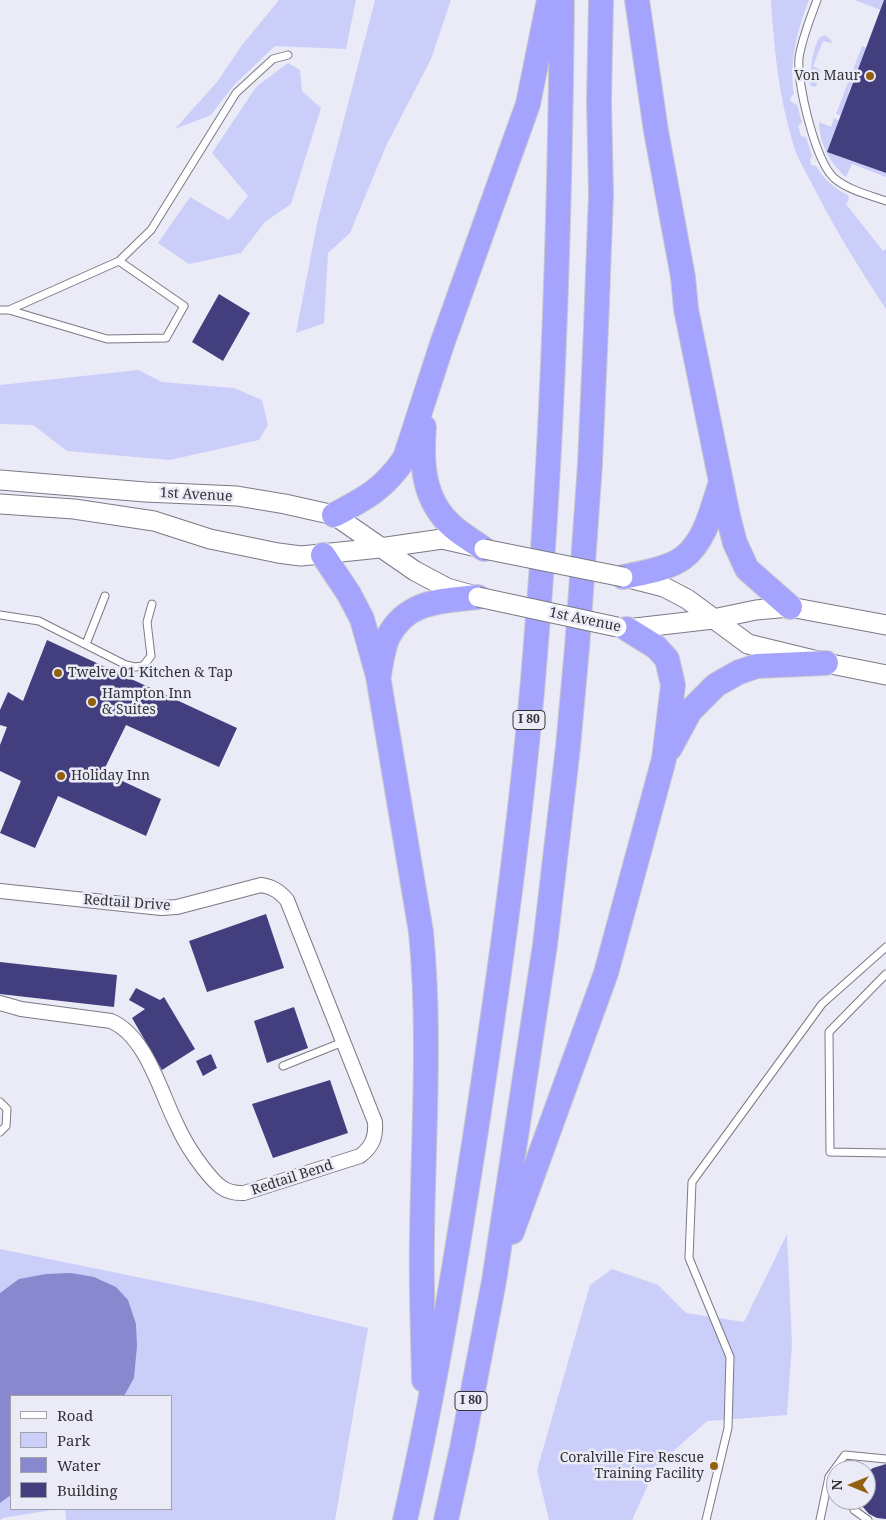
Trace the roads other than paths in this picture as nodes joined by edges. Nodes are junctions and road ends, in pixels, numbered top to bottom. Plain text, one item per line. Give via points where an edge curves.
1 (549, 0) edge
2 (562, 0) edge
3 (601, 0) edge
4 (637, 0) edge
5 (817, 0) edge
6 (288, 55) dead end
7 (886, 201) edge
8 (119, 261) junction
9 (0, 310) edge
10 (9, 310) junction
11 (428, 386) junction
12 (0, 480) edge
13 (721, 482) junction
14 (0, 504) edge
15 (334, 515) junction
16 (380, 548) junction
17 (484, 549) junction
18 (323, 555) junction
19 (623, 577) junction
20 (105, 596) dead end
21 (478, 597) junction
22 (152, 604) dead end
23 (790, 607) junction
24 (0, 615) edge
25 (713, 619) junction
26 (886, 624) edge
27 (622, 628) junction
28 (86, 644) junction
29 (826, 663) junction
30 (886, 674) edge
31 (378, 676) junction
32 (664, 759) junction
33 (251, 886) joint
34 (0, 891) edge
35 (886, 947) edge
36 (886, 974) edge
37 (0, 1003) edge
38 (343, 1042) junction
39 (283, 1066) dead end
40 (0, 1102) edge
41 (0, 1132) edge
42 (886, 1153) edge
43 (494, 1281) junction
44 (425, 1434) junction
45 (886, 1459) edge
46 (843, 1460) edge
47 (826, 1491) edge
48 (854, 1510) edge
49 (405, 1520) edge
50 (446, 1520) edge
51 (706, 1520) edge
52 (820, 1520) edge
53 (868, 1520) edge

1 - 11 highway via 528,104
2 - 44 highway, I 80 via 556,326 527,742 503,949 460,1238
3 - 43 highway, I 80 via 597,318 577,648 545,945
4 - 13 highway via 686,309
5 - 7 lane via 801,48 799,72 817,148 827,169 838,181
6 - 8 lane via 273,58 236,93 151,230
8 - 10 lane
8 - 10 lane via 184,306 166,338 107,339
9 - 10 lane
11 - 15 highway via 406,458 379,489
11 - 17 highway via 422,448 430,496 452,526
12 - 15 main road, 1st Avenue via 237,496
13 - 19 highway via 707,525 683,558 657,569
13 - 23 highway via 735,543 747,569
14 - 18 main road, 1st Avenue via 74,509 145,520 210,539 278,553
15 - 16 main road, 1st Avenue
16 - 17 main road, 1st Avenue via 442,539
16 - 18 main road, 1st Avenue
16 - 21 main road, 1st Avenue via 446,588
17 - 19 main road, 1st Avenue, bridge
18 - 31 highway via 362,619
19 - 25 main road, 1st Avenue via 664,587 687,599
20 - 28 lane
21 - 27 main road, 1st Avenue, bridge
21 - 31 highway via 432,602 411,611 396,624 387,639
22 - 28 lane via 147,622 151,656 143,666 126,665
23 - 25 main road, 1st Avenue
23 - 26 main road, 1st Avenue
24 - 28 lane via 39,621
25 - 27 main road, 1st Avenue
25 - 29 main road, 1st Avenue via 748,644
27 - 32 highway via 656,647 667,659 673,685
29 - 30 main road, 1st Avenue
29 - 32 highway via 757,666 716,685 690,711
31 - 44 highway via 425,973 422,1240
32 - 43 highway via 606,973
33 - 34 street, Redtail Drive via 177,907 161,908
33 - 38 street, Redtail Bend via 270,887 287,900
35 - 51 lane via 822,1004 692,1182 689,1258 730,1356 728,1428
36 - 42 lane via 829,1032 829,1042 830,1152
37 - 38 street, Redtail Bend via 21,1009 111,1021 129,1032 144,1054 184,1139 217,1185 235,1194 244,1194 360,1156 368,1150 376,1133 375,1122
38 - 39 lane
40 - 41 lane via 7,1108 6,1126
43 - 50 highway, I 80
44 - 49 highway, I 80
45 - 46 lane via 846,1455
47 - 52 lane
48 - 53 lane

